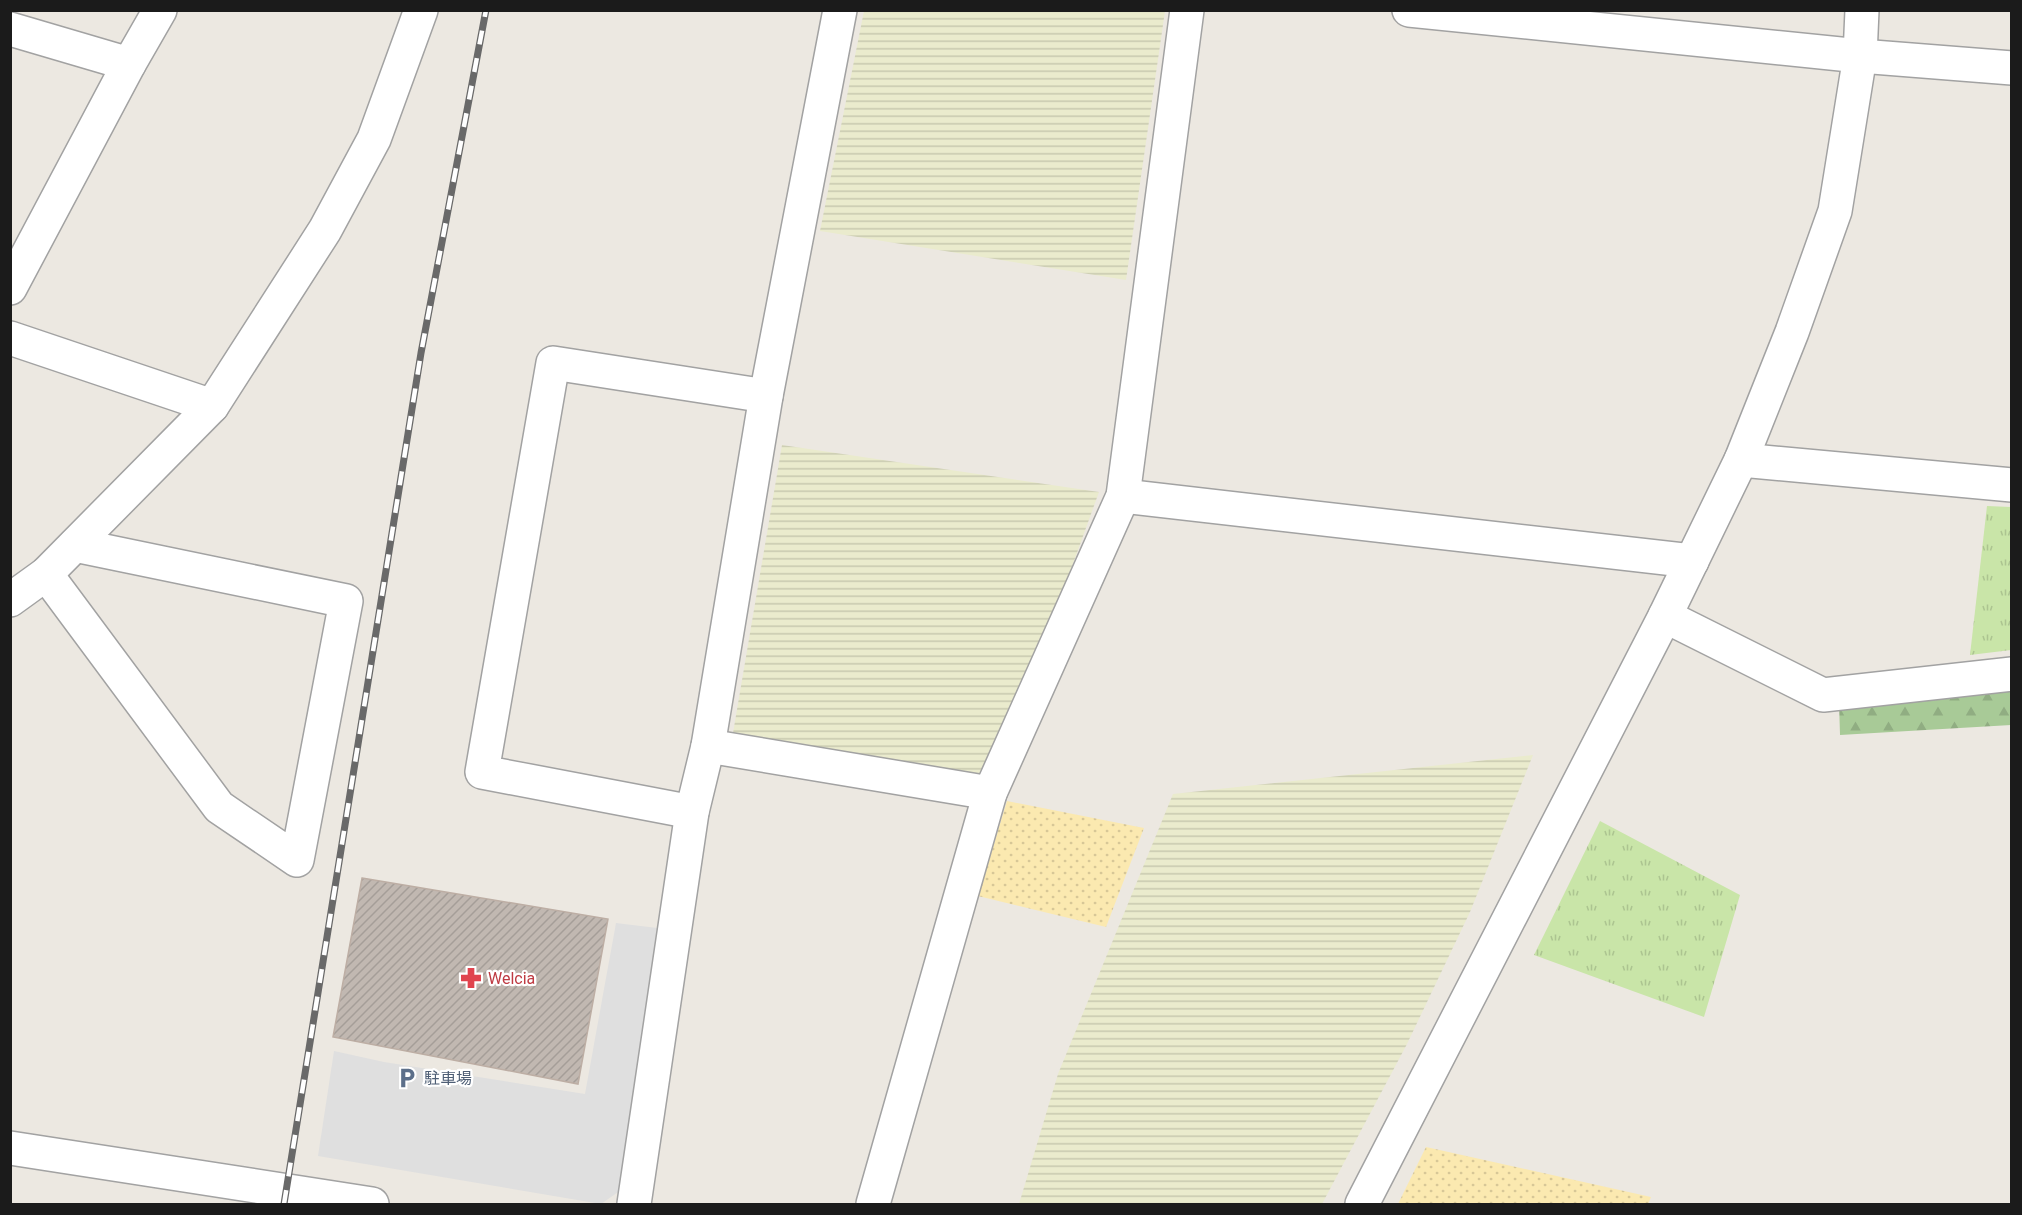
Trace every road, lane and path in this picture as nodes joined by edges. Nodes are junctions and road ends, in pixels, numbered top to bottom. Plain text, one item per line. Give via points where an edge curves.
1 (160, 10) edge
2 (421, 10) edge
3 (840, 10) edge
4 (1187, 10) edge
5 (1409, 10) edge
6 (1862, 10) edge
7 (10, 29) edge
8 (1860, 56) junction
9 (129, 64) junction
10 (2012, 68) edge
11 (10, 288) edge
12 (10, 338) edge
13 (766, 396) junction
14 (212, 406) junction
15 (1741, 460) junction
16 (2012, 484) edge
17 (1123, 496) junction
18 (75, 545) junction
19 (1692, 561) junction
20 (46, 574) junction
21 (10, 600) edge
22 (1665, 615) junction
23 (2012, 674) edge
24 (708, 746) junction
25 (990, 792) junction
26 (692, 812) junction
27 (11, 1148) edge
28 (372, 1204) edge
29 (634, 1204) edge
30 (873, 1204) edge
31 (1362, 1204) edge

1 - 9 street
2 - 14 street via 374,139 325,230
3 - 13 street
4 - 17 street
5 - 8 street
6 - 8 street
7 - 9 street
8 - 10 street
8 - 15 street via 1835,211
9 - 11 street
12 - 14 street
13 - 24 street
13 - 26 street via 553,363 550,375 482,772
14 - 18 street
15 - 16 street
15 - 19 street
17 - 19 street
17 - 25 street
18 - 20 street
18 - 20 street via 346,601 297,860 219,807
19 - 22 street
20 - 21 street
22 - 23 street via 1823,695
22 - 31 street
24 - 25 street
24 - 26 street
25 - 30 street
26 - 29 street
27 - 28 street

